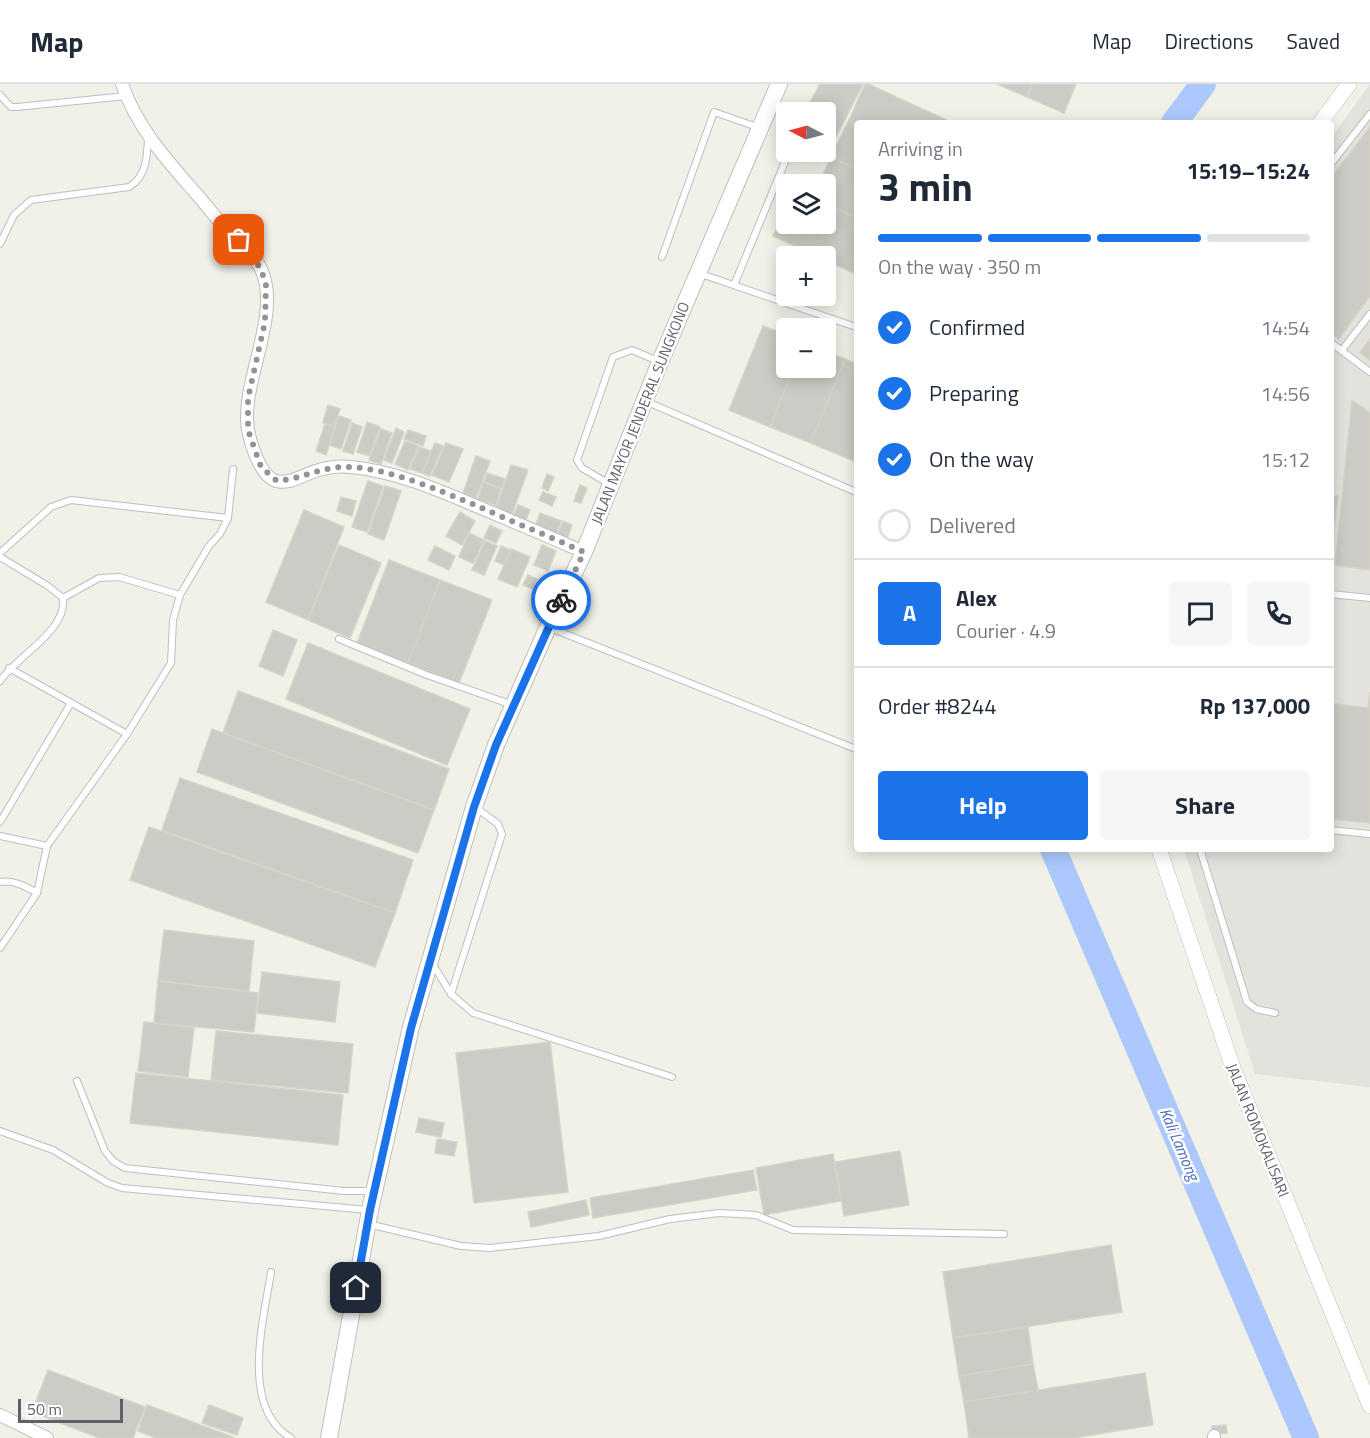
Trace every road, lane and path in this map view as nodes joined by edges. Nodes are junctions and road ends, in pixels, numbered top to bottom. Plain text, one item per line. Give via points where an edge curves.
1 (779, 84) edge
2 (1349, 84) edge
3 (124, 90) edge
4 (0, 95) edge
5 (1370, 114) edge
6 (1322, 120) edge
7 (760, 129) junction
8 (149, 136) junction
9 (1334, 160) edge
10 (785, 162) edge
11 (0, 244) edge
12 (663, 257) dead end
13 (698, 273) junction
14 (734, 285) junction
15 (1370, 314) edge
16 (854, 326) edge
17 (1334, 345) edge
18 (1342, 350) junction
19 (660, 362) junction
20 (1370, 372) edge
21 (645, 401) junction
22 (233, 469) dead end
23 (611, 485) junction
24 (854, 491) edge
25 (228, 518) junction
26 (584, 552) junction
27 (0, 555) edge
28 (1334, 594) edge
29 (180, 595) junction
30 (63, 598) junction
31 (1370, 598) edge
32 (548, 627) junction
33 (339, 639) dead end
34 (9, 668) junction
35 (0, 681) edge
36 (72, 704) junction
37 (513, 705) junction
38 (127, 734) junction
39 (854, 748) edge
40 (474, 807) junction
41 (0, 822) edge
42 (1334, 830) edge
43 (1370, 834) edge
44 (0, 836) edge
45 (48, 846) junction
46 (1160, 852) edge
47 (1201, 852) edge
48 (0, 882) edge
49 (37, 893) junction
50 (0, 948) edge
51 (430, 960) junction
52 (451, 994) junction
53 (1275, 1013) dead end
54 (672, 1077) dead end
55 (77, 1081) dead end
56 (0, 1131) edge
57 (374, 1191) junction
58 (368, 1217) junction
59 (1004, 1234) dead end
60 (271, 1272) dead end
61 (1368, 1400) edge
62 (0, 1415) edge
63 (47, 1438) edge
64 (291, 1438) edge
65 (329, 1438) edge

1 - 7 main road, JALAN MAYOR JENDERAL SUNGKONO
2 - 6 street
3 - 4 lane via 17,107 11,107
3 - 8 street
5 - 9 lane
7 - 12 lane via 714,112
7 - 13 main road, JALAN MAYOR JENDERAL SUNGKONO
8 - 11 lane via 147,161 137,182 129,188 31,200 14,216
8 - 26 street via 225,228 252,252 266,282 265,322 247,416 248,430 268,476 277,481 293,480 320,470 351,467 388,474 433,488
10 - 14 lane
13 - 14 lane
13 - 19 main road, JALAN MAYOR JENDERAL SUNGKONO
14 - 16 lane
15 - 18 lane
17 - 18 lane
18 - 20 lane
19 - 21 main road, JALAN MAYOR JENDERAL SUNGKONO
19 - 23 lane via 632,350 613,357 577,460 582,468
21 - 23 main road, JALAN MAYOR JENDERAL SUNGKONO
21 - 24 lane
22 - 25 lane
23 - 26 main road, JALAN MAYOR JENDERAL SUNGKONO
25 - 27 lane via 70,500 51,507
25 - 29 lane
26 - 32 main road, JALAN MAYOR JENDERAL SUNGKONO
27 - 30 lane
28 - 31 lane
29 - 30 lane via 119,577 99,578
29 - 38 lane via 173,620 171,663
30 - 34 lane via 64,609 57,625
32 - 37 main road, JALAN MAYOR JENDERAL SUNGKONO
32 - 39 lane
33 - 37 lane
34 - 35 lane
34 - 36 lane
36 - 38 lane
36 - 41 lane
37 - 40 main road, JALAN MAYOR JENDERAL SUNGKONO
38 - 45 lane
40 - 51 main road, JALAN MAYOR JENDERAL SUNGKONO
40 - 52 lane via 498,824 502,834
42 - 43 lane
44 - 45 lane
45 - 49 lane
46 - 61 street, JALAN ROMOKALISARI via 1233,1068
47 - 53 lane via 1247,1002 1256,1009
48 - 49 lane via 18,883
49 - 50 lane
51 - 52 lane
51 - 57 main road, JALAN MAYOR JENDERAL SUNGKONO
52 - 54 lane via 473,1013
55 - 57 lane via 105,1151 125,1168
56 - 58 lane via 53,1150 122,1188
57 - 58 main road, JALAN MAYOR JENDERAL SUNGKONO
58 - 59 lane via 461,1246 490,1248 599,1236 670,1219 719,1213 756,1215 793,1230
58 - 65 main road, JALAN MAYOR JENDERAL SUNGKONO
60 - 64 lane via 259,1353 260,1388 270,1418
62 - 63 street

